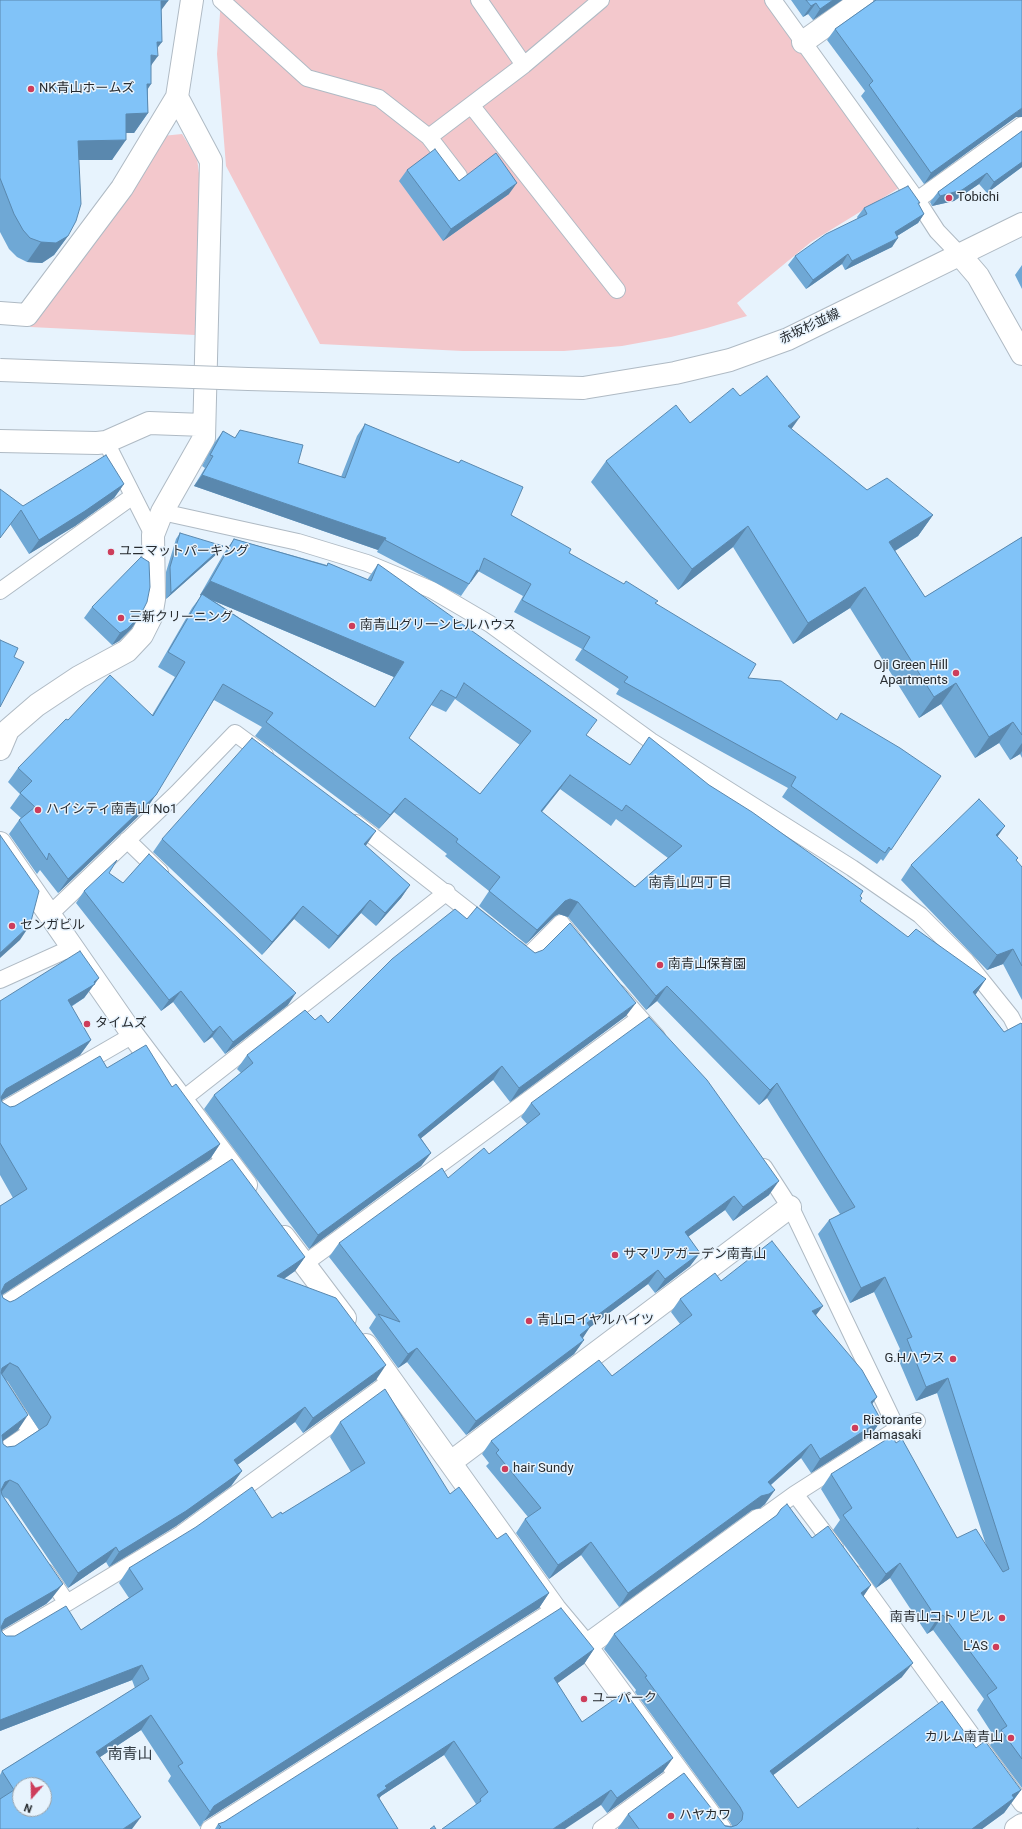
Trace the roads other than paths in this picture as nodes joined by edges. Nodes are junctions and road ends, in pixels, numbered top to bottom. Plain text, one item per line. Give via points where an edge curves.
1 (192, 0) edge
2 (221, 0) edge
3 (479, 0) edge
4 (601, 0) edge
5 (773, 0) edge
6 (862, 0) edge
7 (803, 42) junction
8 (524, 65) junction
9 (177, 97) junction
10 (471, 105) junction
11 (1022, 125) edge
12 (429, 137) junction
13 (459, 176) dead end
14 (917, 200) junction
15 (1022, 224) edge
16 (960, 255) junction
17 (617, 290) dead end
18 (0, 313) edge
19 (1022, 354) edge
20 (0, 370) edge
21 (204, 425) junction
22 (0, 441) edge
23 (106, 442) junction
24 (133, 496) junction
25 (162, 512) junction
26 (153, 535) junction
27 (0, 591) edge
28 (0, 749) edge
29 (279, 766) edge
30 (341, 812) edge
31 (127, 840) junction
32 (0, 843) edge
33 (172, 883) edge
34 (447, 892) junction
35 (49, 915) junction
36 (71, 948) junction
37 (588, 957) edge
38 (606, 979) edge
39 (0, 980) edge
40 (640, 1018) junction
41 (133, 1035) junction
42 (1022, 1039) edge
43 (666, 1047) edge
44 (183, 1100) junction
45 (0, 1112) edge
46 (755, 1154) edge
47 (227, 1159) junction
48 (258, 1202) edge
49 (790, 1207) junction
50 (272, 1221) edge
51 (304, 1264) junction
52 (0, 1307) edge
53 (392, 1380) junction
54 (0, 1387) edge
55 (917, 1421) dead end
56 (897, 1429) junction
57 (0, 1453) edge
58 (451, 1462) junction
59 (795, 1494) junction
60 (759, 1520) joint
61 (36, 1557) edge
62 (67, 1604) junction
63 (555, 1609) junction
64 (0, 1642) edge
65 (586, 1646) junction
66 (678, 1773) junction
67 (1022, 1804) edge
68 (1022, 1825) edge
69 (209, 1829) edge
70 (601, 1829) edge
71 (720, 1829) edge
72 (1016, 1829) edge

1 - 9 street
2 - 12 lane via 307,78 379,98
3 - 8 lane
4 - 8 lane
5 - 7 lane
6 - 7 street
7 - 14 lane
8 - 10 lane
9 - 18 street via 122,188 27,314
9 - 21 street via 211,160
10 - 12 lane
10 - 17 lane
11 - 14 lane
12 - 13 lane
14 - 16 lane via 936,231
15 - 16 street, 赤坂杉並線
16 - 19 street via 978,276
16 - 20 street, 赤坂杉並線, bridge via 788,339 730,360 675,373 583,388
21 - 23 street via 149,423
21 - 25 street via 204,438
22 - 23 street
23 - 24 lane
24 - 26 lane
24 - 27 lane
25 - 26 street
25 - 42 lane via 298,542 367,563 432,590 490,624 651,741 852,868 920,915 966,961 1011,1017
26 - 28 street via 154,598 151,617 142,635 128,651 79,677 37,705 8,730
29 - 31 lane via 235,733
30 - 34 lane
31 - 33 lane
31 - 35 lane
32 - 35 street
34 - 37 lane via 527,957 561,923
34 - 44 lane via 297,1000
35 - 36 street
36 - 39 lane
36 - 41 street
38 - 40 lane
40 - 43 lane
40 - 51 lane
41 - 44 street
41 - 45 lane
44 - 47 street
46 - 49 lane
47 - 48 street
47 - 52 lane
49 - 56 lane
49 - 58 street
50 - 51 street
51 - 53 street
53 - 58 street
53 - 62 lane via 181,1534
54 - 57 lane via 31,1432
55 - 56 lane
56 - 59 lane
58 - 63 street
59 - 60 lane
59 - 67 lane
60 - 65 street
61 - 62 lane
62 - 64 lane
63 - 65 street
63 - 69 lane
65 - 66 street
66 - 70 lane
66 - 71 street
68 - 72 street

